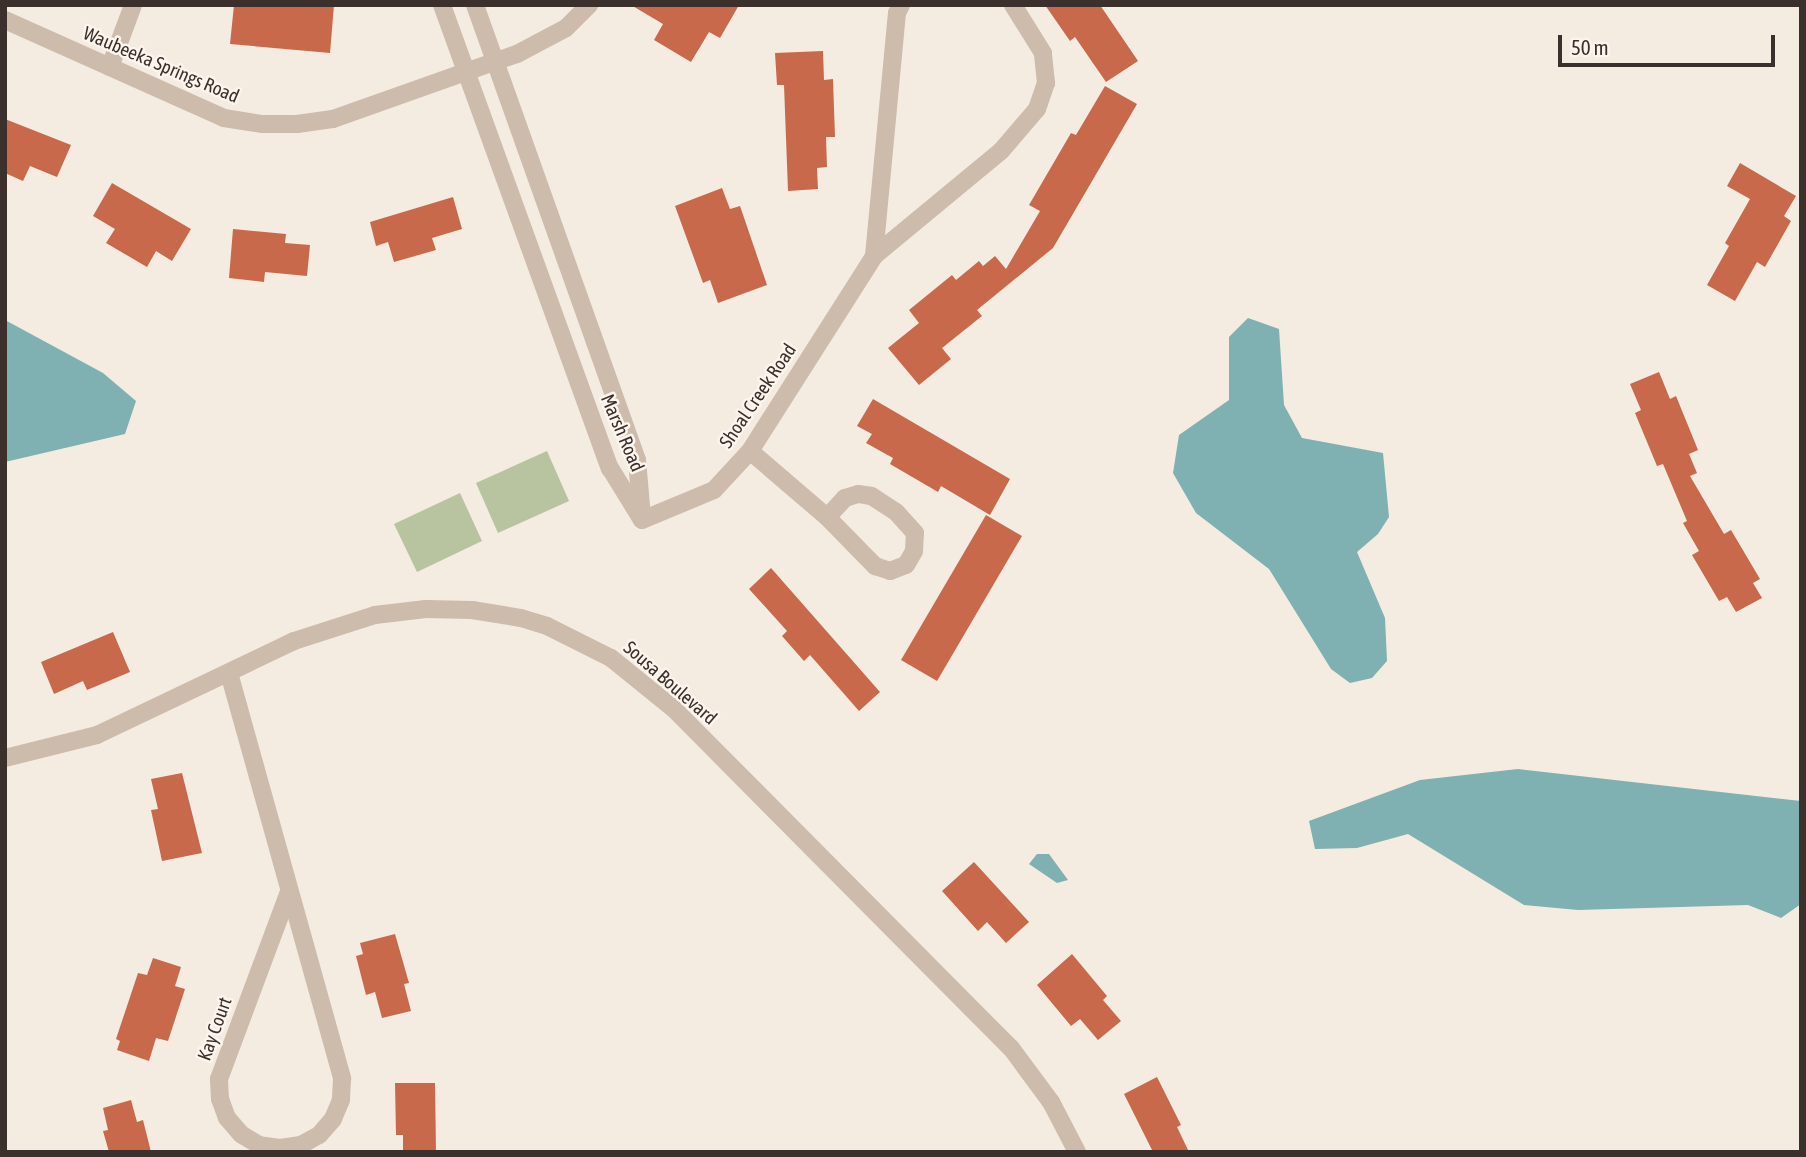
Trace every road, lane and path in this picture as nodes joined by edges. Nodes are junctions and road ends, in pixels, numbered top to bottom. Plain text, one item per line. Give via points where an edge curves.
1 (133, 5) edge
2 (442, 5) edge
3 (475, 5) edge
4 (589, 5) edge
5 (901, 5) edge
6 (1013, 5) edge
7 (5, 20) edge
8 (495, 62) junction
9 (110, 67) junction
10 (466, 72) junction
11 (873, 256) junction
12 (750, 451) junction
13 (827, 517) junction
14 (642, 520) junction
15 (229, 673) junction
16 (5, 758) edge
17 (289, 892) junction
18 (1077, 1152) edge

1 - 9 street
2 - 10 street, Marsh Road
3 - 8 street, Marsh Road
4 - 8 street, Waubeeka Springs Road via 543,43
5 - 11 street, Shoal Creek Road
6 - 11 street, Shoal Creek Road via 1043,53 1046,83 1037,109 1001,151
7 - 9 street, Waubeeka Springs Road
8 - 10 street, Waubeeka Springs Road
8 - 14 street, Marsh Road via 637,460
9 - 10 street, Waubeeka Springs Road via 224,118 263,124 334,119
10 - 14 street, Marsh Road via 610,468
11 - 12 street, Shoal Creek Road
12 - 13 street
12 - 14 street, Shoal Creek Road via 714,490
13 - 13 street via 876,566 890,570 906,565 914,551 915,533 896,512 870,496 845,498
15 - 16 street, Sousa Boulevard via 97,735
15 - 17 street, Kay Court
15 - 18 street, Sousa Boulevard via 321,630 402,611 451,608 495,612 547,626 589,645 674,709 1011,1048 1051,1102
17 - 17 street, Kay Court via 342,1079 341,1100 319,1135 301,1145 280,1148 259,1145 241,1135 220,1099 219,1079

